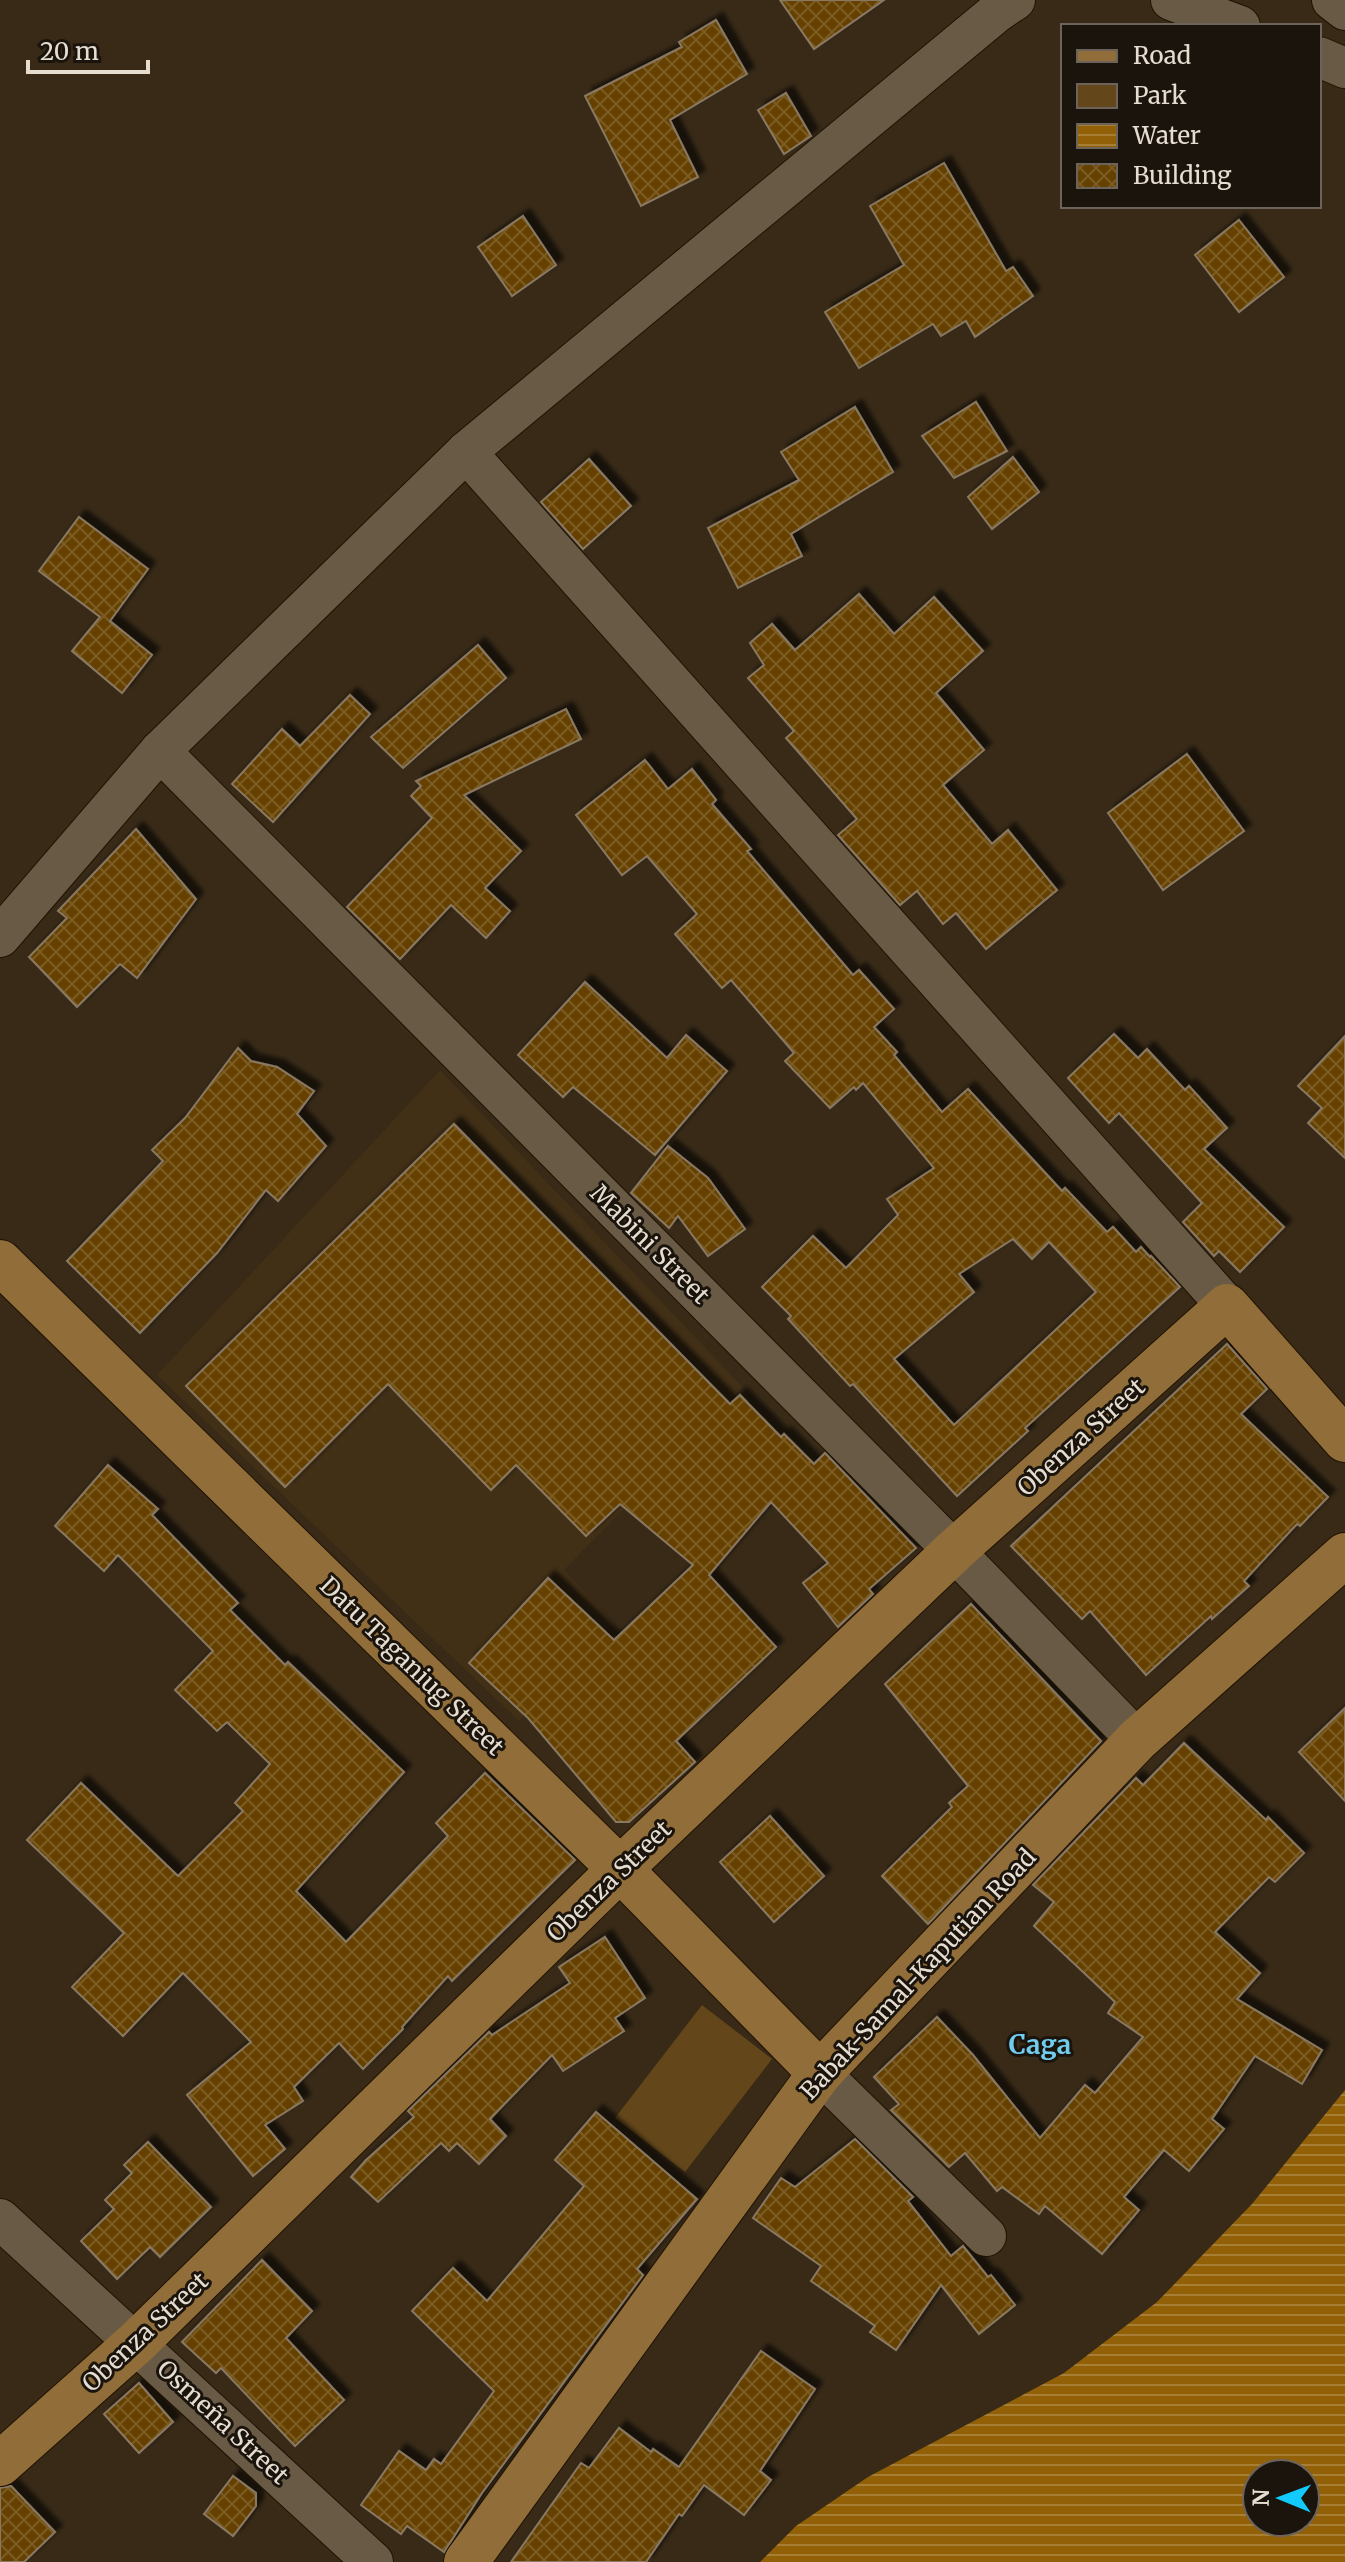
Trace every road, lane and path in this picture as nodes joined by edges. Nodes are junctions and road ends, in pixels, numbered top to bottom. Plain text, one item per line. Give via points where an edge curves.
1 (1015, 0) edge
2 (1171, 0) edge
3 (1332, 0) edge
4 (1345, 10) edge
5 (1235, 24) edge
6 (1321, 58) edge
7 (1345, 68) edge
8 (466, 452) junction
9 (160, 751) junction
10 (0, 937) edge
11 (0, 1262) edge
12 (1227, 1306) junction
13 (1345, 1440) edge
14 (954, 1551) junction
15 (1345, 1555) edge
16 (1137, 1740) junction
17 (620, 1869) junction
18 (820, 2073) junction
19 (0, 2219) edge
20 (986, 2236) dead end
21 (137, 2342) junction
22 (0, 2464) edge
23 (373, 2562) edge
24 (466, 2562) edge

1 - 8 street
2 - 5 street
3 - 4 street
6 - 7 street
8 - 9 street
8 - 12 street
9 - 10 street
9 - 14 street, Mabini Street
11 - 17 main road, Datu Taganiug Street
12 - 13 main road
12 - 14 main road, Obenza Street
14 - 16 street, Mabini Street
14 - 17 main road, Obenza Street
15 - 16 main road, Babak-Samal-Kaputian Road
16 - 18 main road, Babak-Samal-Kaputian Road
17 - 18 main road, Datu Taganiug Street
17 - 21 main road, Obenza Street
18 - 20 street
18 - 24 main road, Babak-Samal-Kaputian Road
19 - 21 street, Osmeña Street
21 - 22 main road, Obenza Street
21 - 23 street, Osmeña Street

